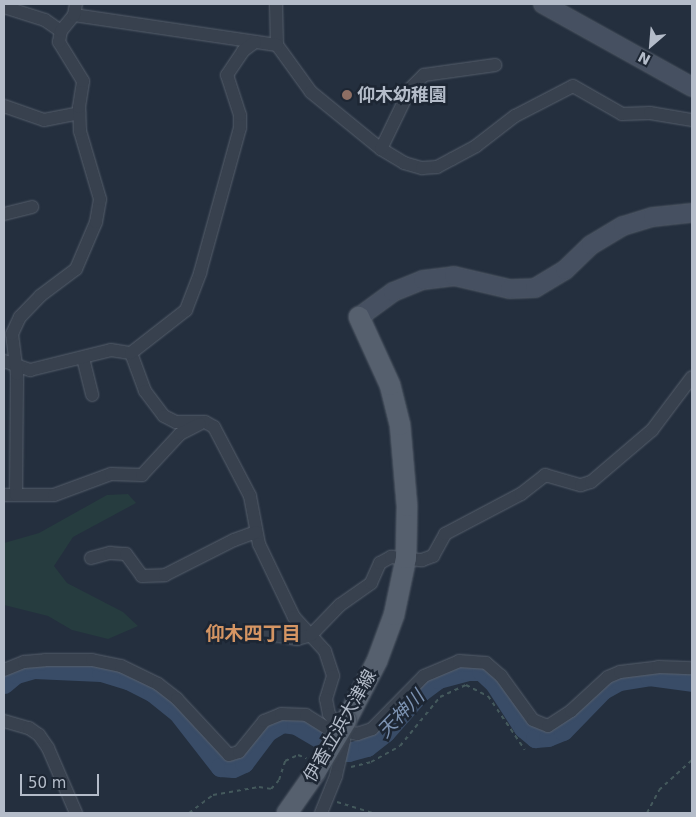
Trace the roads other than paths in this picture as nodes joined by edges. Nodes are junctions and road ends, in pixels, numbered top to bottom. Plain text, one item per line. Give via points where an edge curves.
1 (276, 4) edge
2 (543, 4) edge
3 (4, 7) edge
4 (75, 10) edge
5 (61, 31) junction
6 (255, 42) junction
7 (277, 45) junction
8 (495, 65) dead end
9 (692, 87) edge
10 (4, 106) edge
11 (79, 113) junction
12 (692, 120) edge
13 (381, 149) junction
14 (32, 207) dead end
15 (692, 213) edge
16 (4, 214) edge
17 (359, 317) joint
18 (131, 353) junction
19 (83, 358) junction
20 (10, 362) edge
21 (692, 377) edge
22 (92, 395) dead end
23 (205, 422) junction
24 (10, 495) edge
25 (256, 532) junction
26 (91, 558) dead end
27 (406, 558) junction
28 (256, 632) dead end
29 (311, 635) junction
30 (692, 668) edge
31 (4, 670) edge
32 (4, 720) edge
33 (344, 731) junction
34 (76, 813) edge
35 (287, 813) edge
36 (321, 813) edge

1 - 7 street
2 - 9 street
3 - 5 street via 45,20
4 - 5 street
4 - 6 street
5 - 11 street via 59,42 83,81
6 - 7 street
6 - 18 street via 243,51 228,75 240,115 240,128 191,300 186,310
7 - 13 street via 311,92
8 - 13 street via 424,75 410,89
10 - 11 street via 44,120
11 - 20 street via 88,167 100,199 96,222 76,268 40,296 15,326
12 - 13 street via 650,113 622,114 573,86 515,116 476,146 437,167 422,168 404,163
14 - 16 street
15 - 17 street via 652,217 623,226 591,245 565,270 535,288 510,289 454,276 423,280 393,292
17 - 27 main road, 伊香立浜大津線 via 390,385 400,425 408,506
18 - 19 street via 111,350
18 - 23 street via 145,391 164,416 176,422
19 - 20 street via 30,370
19 - 22 street
20 - 24 street
21 - 27 street via 652,430 601,476 581,486 545,475 520,494 445,534 433,556 422,560
23 - 24 street via 180,434 142,475 111,474 54,495
23 - 25 street via 214,427 240,473 250,496
25 - 26 street via 165,574 142,576 126,554 110,553
25 - 29 street via 294,616
27 - 29 street via 391,557 380,563 371,584 340,605
27 - 33 main road, 伊香立浜大津線 via 394,614 377,661
28 - 29 street via 297,639
29 - 33 street via 326,651 333,676 326,699 329,714
30 - 33 street via 658,667 620,672 608,677 571,711 548,726 533,720 501,676 486,663 459,661 424,676 372,729 357,734
31 - 33 street via 24,662 45,660 92,660 121,666 172,695 229,755 239,752 264,722 281,714 306,715 327,728
32 - 34 street via 29,728 38,735 48,748
33 - 35 main road, 伊香立浜大津線, bridge via 314,767
33 - 36 street via 337,770

